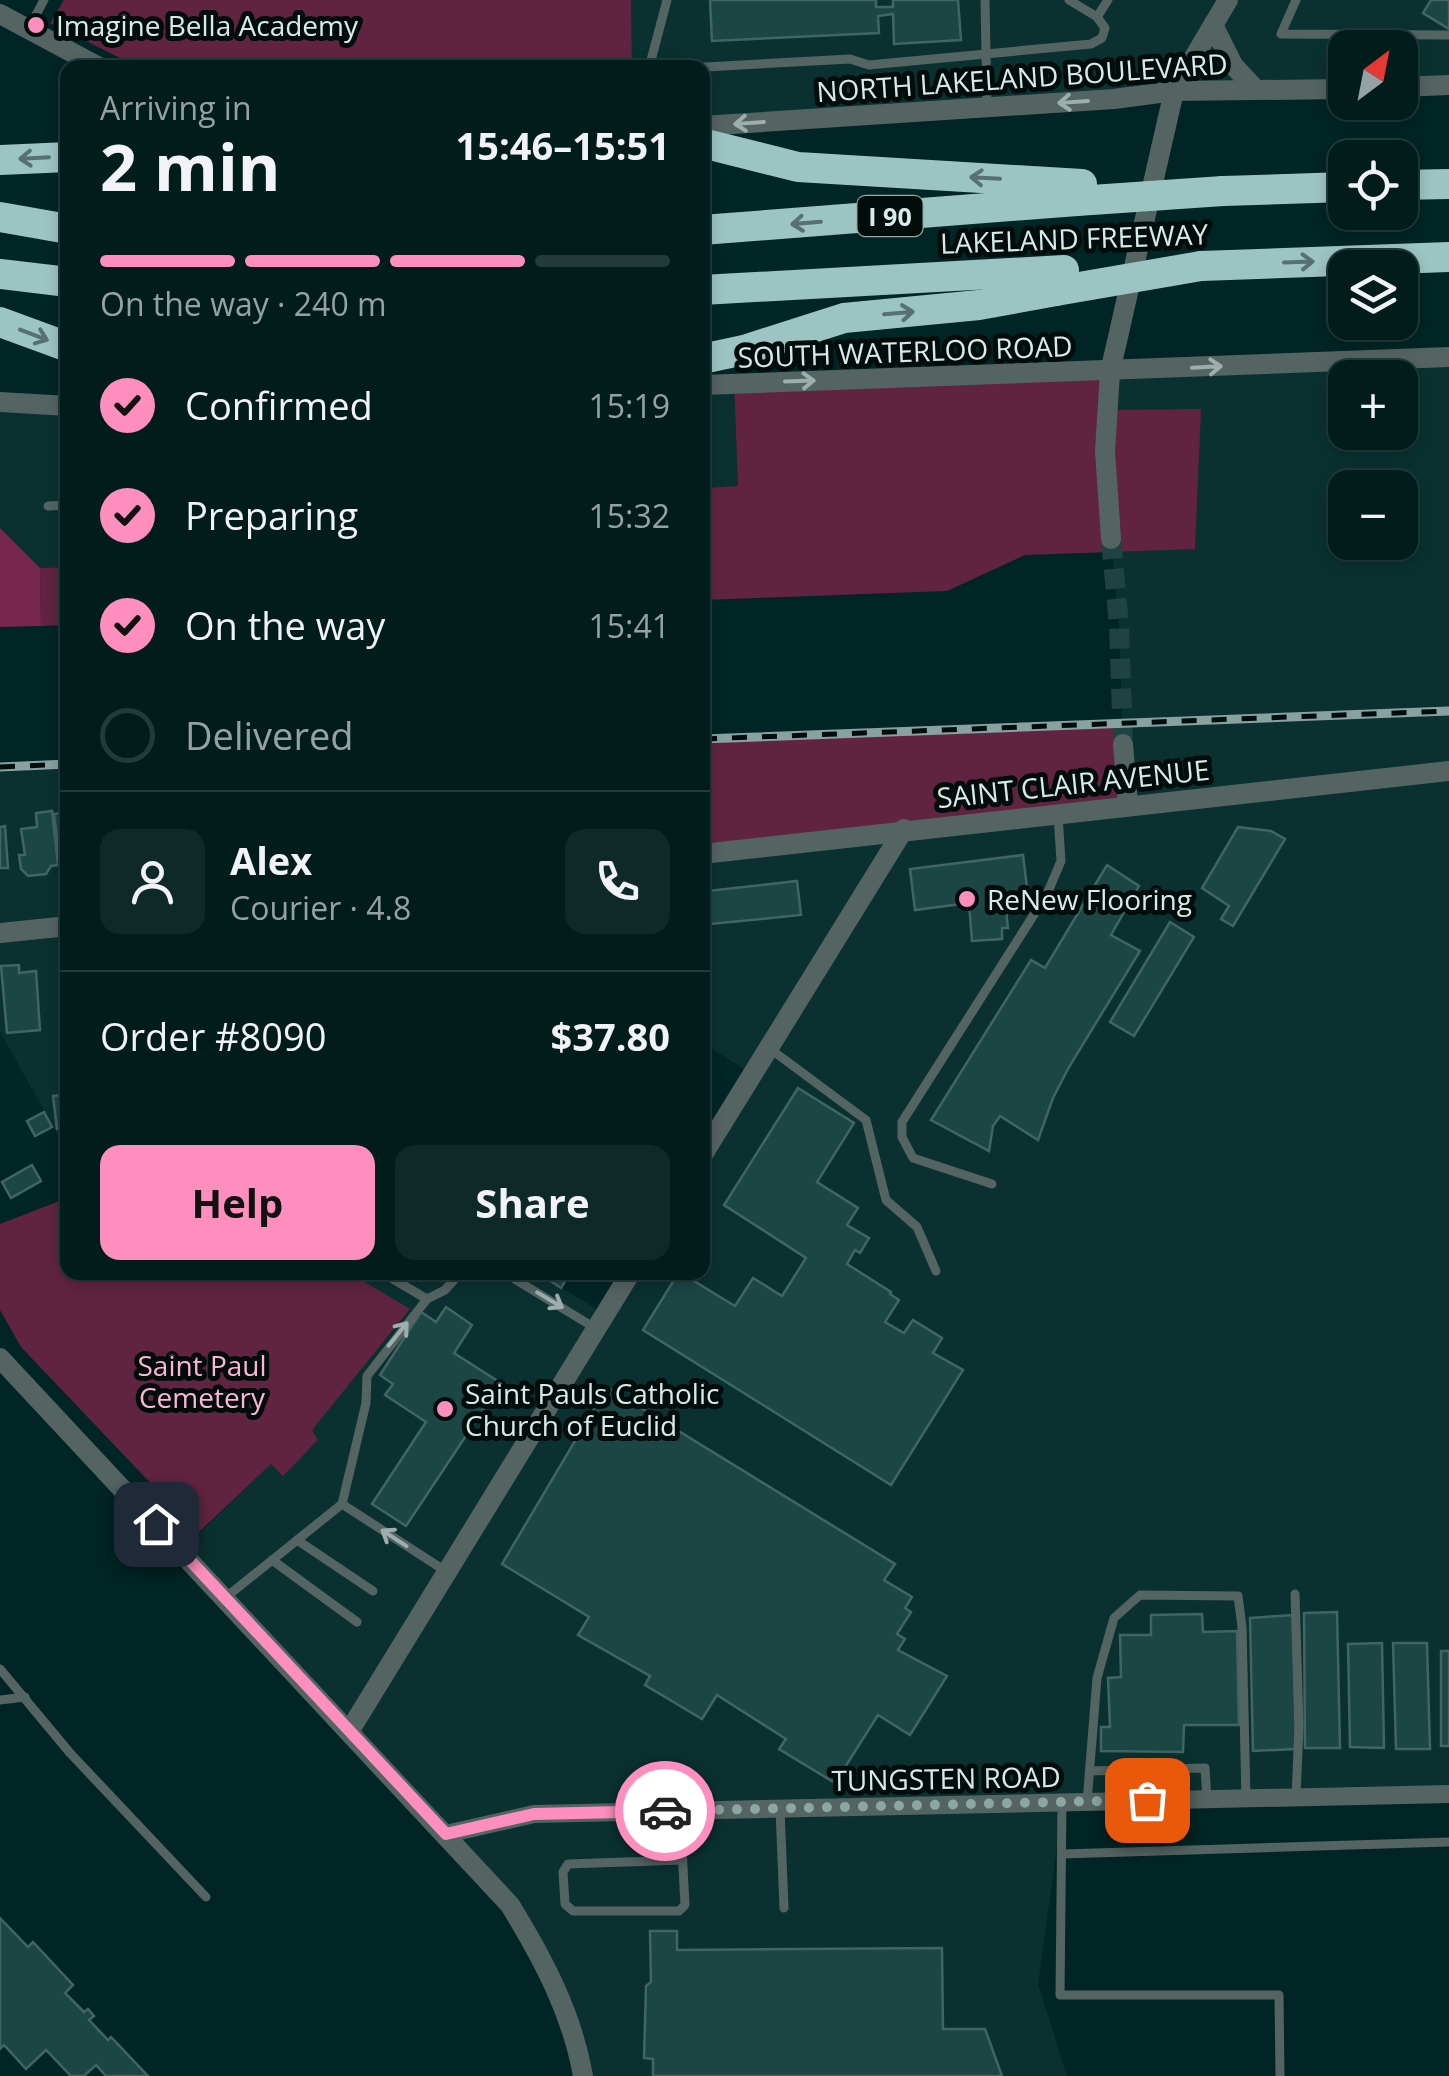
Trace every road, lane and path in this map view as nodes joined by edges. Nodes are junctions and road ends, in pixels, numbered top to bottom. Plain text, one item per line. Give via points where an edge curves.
1 (44, 0) edge
2 (668, 0) edge
3 (985, 0) edge
4 (1069, 0) edge
5 (1108, 0) edge
6 (1228, 0) edge
7 (1296, 0) edge
8 (0, 14) edge
9 (1097, 17) junction
10 (1213, 25) junction
11 (28, 28) junction
12 (1449, 35) edge
13 (986, 56) junction
14 (87, 60) edge
15 (651, 60) edge
16 (710, 67) edge
17 (1449, 85) edge
18 (1418, 86) edge
19 (1328, 89) edge
20 (1256, 90) junction
21 (1174, 91) junction
22 (988, 108) junction
23 (710, 125) edge
24 (710, 145) edge
25 (60, 157) edge
26 (0, 160) edge
27 (1449, 184) edge
28 (1418, 185) edge
29 (1328, 188) edge
30 (1080, 192) junction
31 (0, 217) edge
32 (60, 227) edge
33 (710, 229) edge
34 (1449, 257) edge
35 (0, 274) edge
36 (60, 281) edge
37 (1060, 281) junction
38 (710, 290) edge
39 (0, 322) edge
40 (60, 345) edge
41 (1449, 357) edge
42 (710, 358) edge
43 (1110, 372) junction
44 (710, 384) edge
45 (0, 402) edge
46 (60, 406) edge
47 (60, 505) edge
48 (48, 506) dead end
49 (1111, 539) tunnel mouth
50 (1123, 744) tunnel mouth
51 (1449, 771) edge
52 (1128, 806) junction
53 (1058, 812) junction
54 (904, 829) junction
55 (710, 853) edge
56 (60, 927) edge
57 (0, 933) edge
58 (769, 1048) junction
59 (710, 1143) edge
60 (992, 1184) dead end
61 (936, 1271) dead end
62 (394, 1280) edge
63 (453, 1280) edge
64 (516, 1280) edge
65 (626, 1280) edge
66 (426, 1300) junction
67 (596, 1329) junction
68 (1, 1362) edge
69 (342, 1504) junction
70 (297, 1540) junction
71 (272, 1560) junction
72 (447, 1572) junction
73 (373, 1590) dead end
74 (1295, 1594) dead end
75 (226, 1598) junction
76 (357, 1622) dead end
77 (0, 1669) edge
78 (24, 1696) junction
79 (0, 1700) edge
80 (350, 1730) junction
81 (1090, 1771) junction
82 (1449, 1794) edge
83 (1296, 1797) junction
84 (1246, 1798) junction
85 (1208, 1799) junction
86 (1062, 1802) junction
87 (1087, 1802) junction
88 (780, 1809) junction
89 (680, 1811) junction
90 (446, 1834) junction
91 (1449, 1842) edge
92 (1062, 1854) junction
93 (683, 1860) junction
94 (206, 1897) dead end
95 (784, 1908) dead end
96 (583, 2076) edge
97 (1280, 2076) edge

1 - 11 lane
2 - 15 lane
3 - 13 lane
4 - 9 lane
5 - 9 lane
6 - 10 street
7 - 12 lane via 1281,34
8 - 11 street
9 - 13 lane via 1105,28 1092,44
10 - 20 street via 1233,65
10 - 21 street
11 - 14 street
13 - 16 lane
13 - 22 lane
17 - 18 street
19 - 20 street, NORTH LAKELAND BOULEVARD
20 - 21 street, NORTH LAKELAND BOULEVARD
21 -> 22 street, NORTH LAKELAND BOULEVARD
21 - 43 street
22 -> 23 street, NORTH LAKELAND BOULEVARD
30 -> 24 highway via 798,167
25 -> 26 highway
27 - 28 highway
29 - 30 highway, LAKELAND FREEWAY, bridge
30 -> 33 highway, LAKELAND FREEWAY / I 90
31 - 32 highway
37 -> 34 highway, LAKELAND FREEWAY / I 90, bridge via 1201,266
35 - 36 highway
37 - 38 highway, LAKELAND FREEWAY / I 90
42 -> 37 highway via 844,318 979,305
39 -> 40 highway
43 -> 41 street, SOUTH WATERLOO ROAD
44 -> 43 street, SOUTH WATERLOO ROAD
43 - 49 street via 1105,450
45 - 46 street
47 - 48 lane
50 - 52 street
51 - 52 street, SAINT CLAIR AVENUE
52 - 53 street, SAINT CLAIR AVENUE
53 - 54 street, SAINT CLAIR AVENUE
53 - 60 lane via 1061,861 1048,894 902,1122 913,1158
54 - 55 street, SAINT CLAIR AVENUE
54 - 58 street
56 - 57 street
58 - 59 street
58 - 61 lane via 866,1120 886,1200 918,1228
62 - 66 lane
63 - 66 lane
64 -> 67 lane
65 - 67 street
69 -> 66 lane via 370,1368
67 - 72 street
68 - 75 street
69 - 70 lane
72 -> 69 lane
70 - 71 lane
70 - 73 lane
71 - 75 lane
71 - 76 lane
72 - 80 street
74 - 83 lane
75 - 80 street
77 - 78 lane
78 - 79 lane
78 - 94 lane
80 - 90 street
81 - 84 lane via 1097,1678 1114,1618 1140,1595 1238,1596
81 - 85 lane via 1205,1768
81 - 87 lane
82 - 83 street, TUNGSTEN ROAD
83 - 84 street, TUNGSTEN ROAD
84 - 85 street, TUNGSTEN ROAD
85 - 87 street, TUNGSTEN ROAD
86 - 87 street, TUNGSTEN ROAD
86 - 88 street, TUNGSTEN ROAD
86 - 92 lane
88 - 89 street, TUNGSTEN ROAD
88 - 95 lane
89 - 90 street, TUNGSTEN ROAD via 534,1814
89 - 93 lane
90 - 96 street via 510,1905 541,1956
91 - 92 lane
92 - 97 lane via 1060,1995 1279,1996
93 - 93 lane via 685,1904 679,1911 573,1911 565,1904 568,1864

